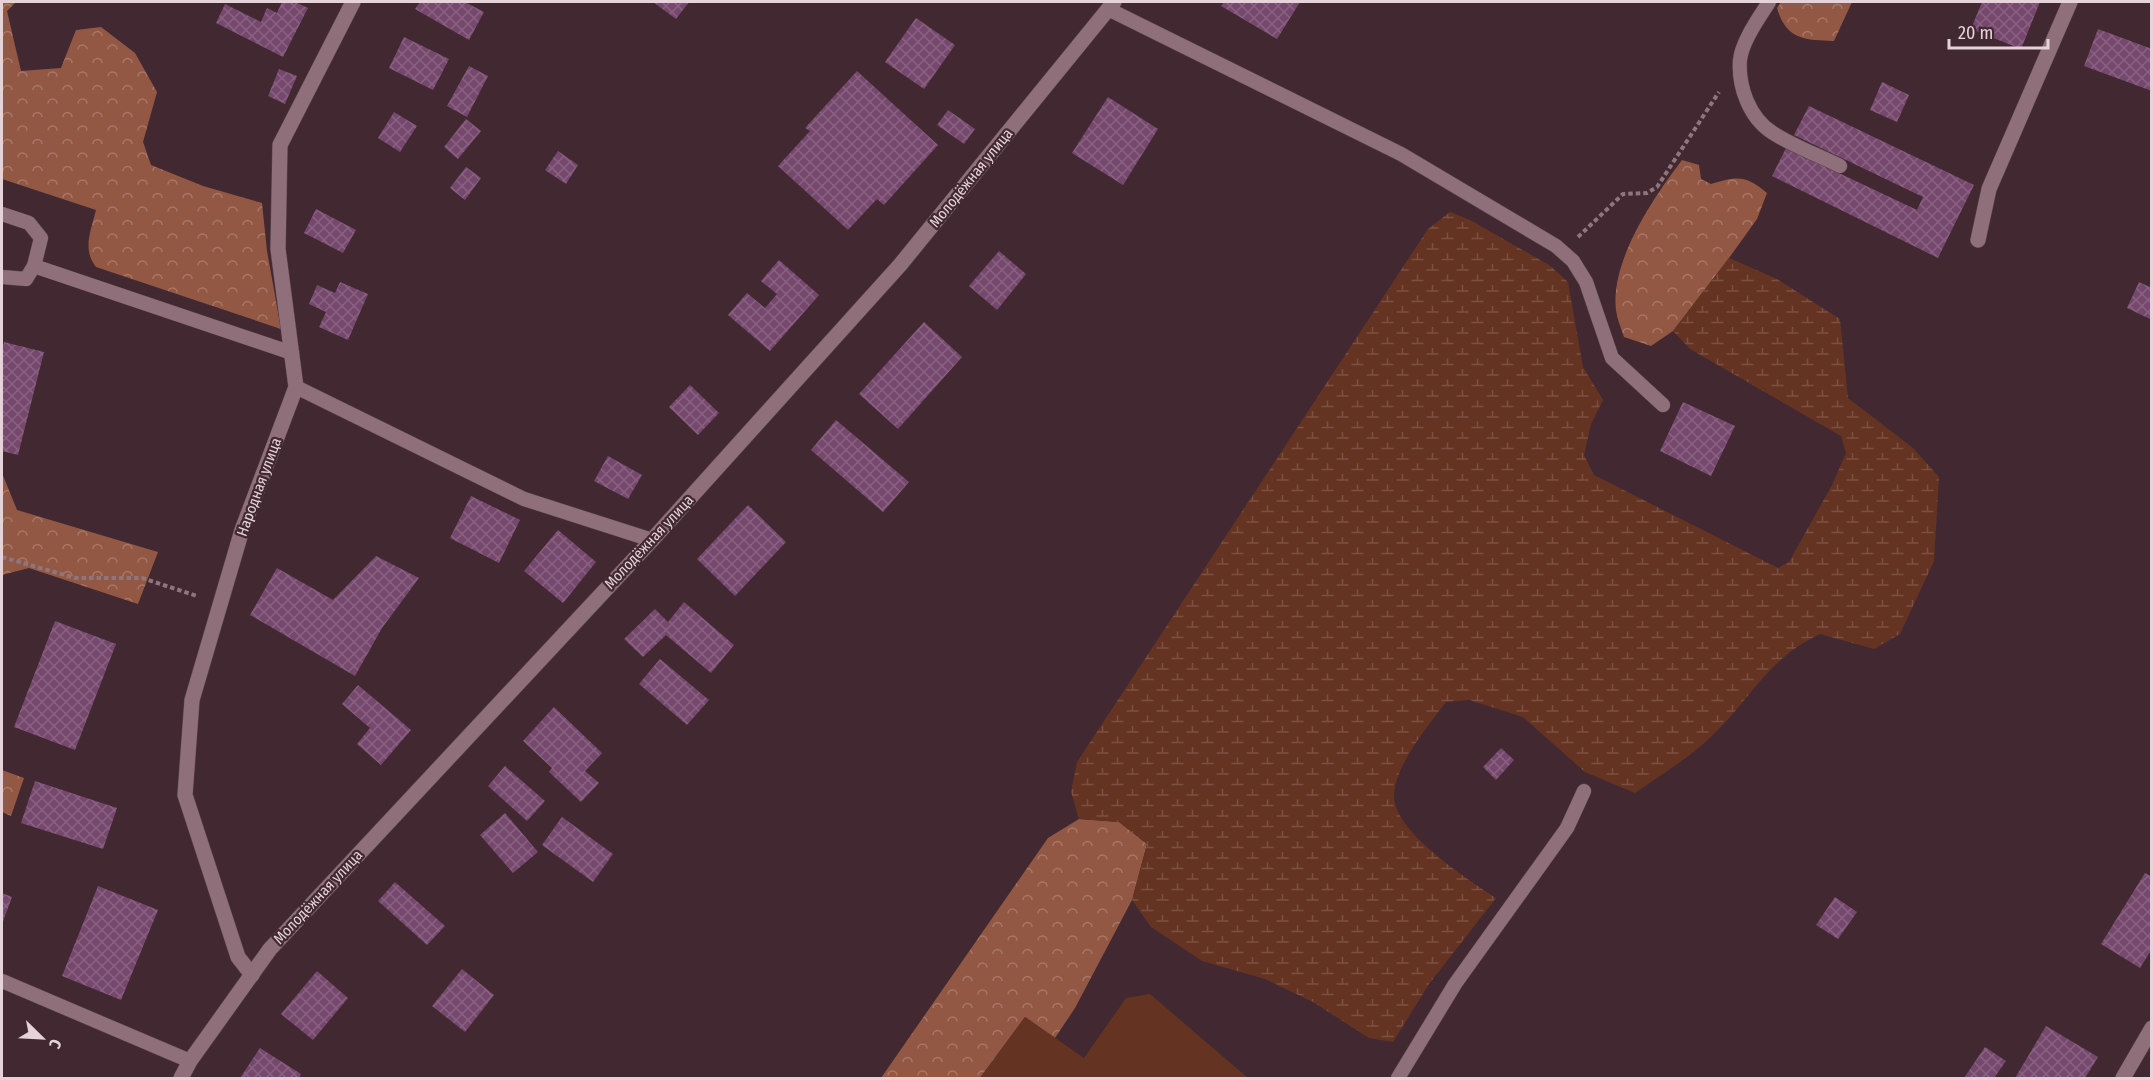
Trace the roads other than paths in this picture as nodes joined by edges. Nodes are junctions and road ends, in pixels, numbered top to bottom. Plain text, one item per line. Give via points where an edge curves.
1 (353, 2) edge
2 (1769, 2) edge
3 (2070, 2) edge
4 (1111, 5) edge
5 (1840, 166) dead end
6 (2, 214) edge
7 (1978, 240) dead end
8 (34, 266) junction
9 (2, 278) edge
10 (292, 354) junction
11 (296, 387) junction
12 (1663, 405) dead end
13 (652, 540) junction
14 (1584, 791) dead end
15 (252, 975) junction
16 (2, 981) edge
17 (2151, 1028) edge
18 (190, 1061) junction
19 (181, 1078) edge
20 (1398, 1078) edge
21 (2123, 1078) edge

1 - 10 street, Народная улица via 280,145 278,249
2 - 5 lane via 1740,58 1743,90 1753,114 1771,132
3 - 7 street via 1989,189
4 - 12 lane via 1401,154 1563,252 1586,282 1612,358
4 - 13 street, Молодёжная улица via 900,266
6 - 8 lane via 29,223 41,238
8 - 9 lane via 26,279
8 - 10 lane
10 - 11 street, Народная улица
11 - 13 lane via 524,499
11 - 15 street, Народная улица via 242,530 192,700 185,795 238,957
13 - 15 street, Молодёжная улица via 270,949
14 - 20 lane via 1567,828 1455,984
15 - 18 street, Молодёжная улица
16 - 18 lane
17 - 21 street
18 - 19 street, Молодёжная улица

